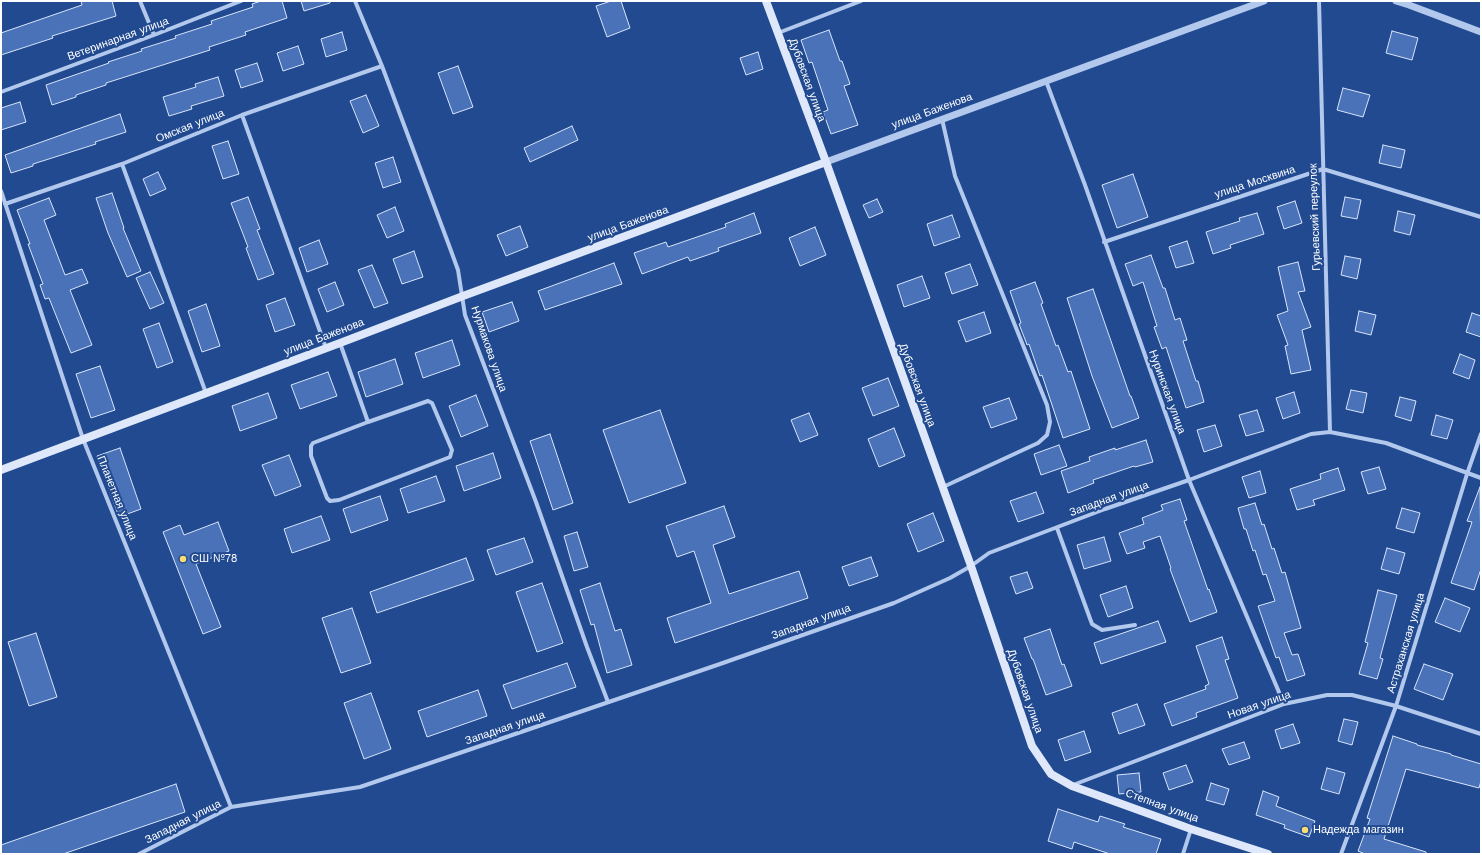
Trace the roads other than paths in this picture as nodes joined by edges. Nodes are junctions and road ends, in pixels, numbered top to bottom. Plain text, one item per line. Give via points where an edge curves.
1 (140, 1) edge
2 (241, 1) edge
3 (355, 1) edge
4 (766, 1) edge
5 (861, 1) edge
6 (1264, 1) edge
7 (1319, 1) edge
8 (1396, 1) edge
9 (1481, 32) edge
10 (778, 33) junction
11 (154, 35) junction
12 (382, 66) junction
13 (1046, 81) junction
14 (1, 92) edge
15 (242, 115) junction
16 (942, 118) junction
17 (826, 162) junction
18 (122, 164) junction
19 (1323, 169) junction
20 (1, 190) edge
21 (5, 204) junction
22 (1481, 217) edge
23 (1104, 242) junction
24 (463, 296) junction
25 (340, 343) junction
26 (326, 348) junction
27 (206, 393) junction
28 (368, 422) junction
29 (1330, 432) junction
30 (1481, 434) edge
31 (83, 439) junction
32 (1, 470) edge
33 (1467, 474) junction
34 (1481, 478) edge
35 (1189, 480) junction
36 (943, 488) junction
37 (1057, 528) junction
38 (971, 566) junction
39 (1136, 625) dead end
40 (608, 702) junction
41 (1284, 704) junction
42 (1396, 706) junction
43 (1481, 734) edge
44 (1051, 774) joint
45 (1072, 786) junction
46 (231, 807) junction
47 (1191, 829) junction
48 (139, 854) edge
49 (1184, 854) edge
50 (1268, 854) edge
51 (1341, 854) edge

1 - 11 street
2 - 11 street, Ветеринарная улица
3 - 12 street, Нурмакова улица
4 - 10 main road, Дубовская улица
5 - 10 street
6 - 13 street, улица Баженова
7 - 19 street, Гурьевский переулок
8 - 9 street
10 - 17 main road, Дубовская улица
11 - 14 street, Ветеринарная улица
12 - 15 street, Омская улица
12 - 24 street, Нурмакова улица via 458,270
13 - 16 street, улица Баженова
13 - 23 street, Нуринская улица
15 - 18 street, Омская улица
15 - 26 street
16 - 17 street, улица Баженова
16 - 36 street via 955,176 1047,405 1050,422 1047,435 1038,443
17 - 24 main road, улица Баженова
17 - 36 main road, Дубовская улица
18 - 21 street, Омская улица
18 - 27 street
19 - 22 street
19 - 23 street, улица Москвина
19 - 29 street, Гурьевский переулок
20 - 21 street, Планетная улица
21 - 31 street, Планетная улица
23 - 35 street, Нуринская улица
24 - 25 main road, улица Баженова
24 - 40 street, Нурмакова улица via 465,315
25 - 26 main road, улица Баженова
25 - 28 street
26 - 27 main road, улица Баженова
27 - 31 main road, улица Баженова
28 - 28 street via 311,446 311,456 330,501 339,500 450,457 452,454 430,402
29 - 33 street, Западная улица via 1386,443
29 - 35 street, Западная улица via 1311,434
30 - 33 street, Астраханская улица
31 - 32 main road, улица Баженова
31 - 46 street, Планетная улица
33 - 34 street, Западная улица
33 - 42 street, Астраханская улица
35 - 37 street, Западная улица
35 - 41 street, Нуринская улица
36 - 38 main road, Дубовская улица
37 - 38 street, Западная улица via 989,553
37 - 39 street via 1092,624 1102,630
38 - 40 street, Западная улица via 894,603
38 - 44 main road, Дубовская улица via 1032,746
40 - 46 street, Западная улица via 360,787
41 - 42 street, Новая улица via 1327,695 1352,695
41 - 45 street, Новая улица
42 - 43 street, Новая улица
42 - 51 street, Астраханская улица
44 - 45 main road, Степная улица
45 - 47 main road, Степная улица
46 - 48 street, Западная улица
47 - 49 street
47 - 50 main road, Степная улица

